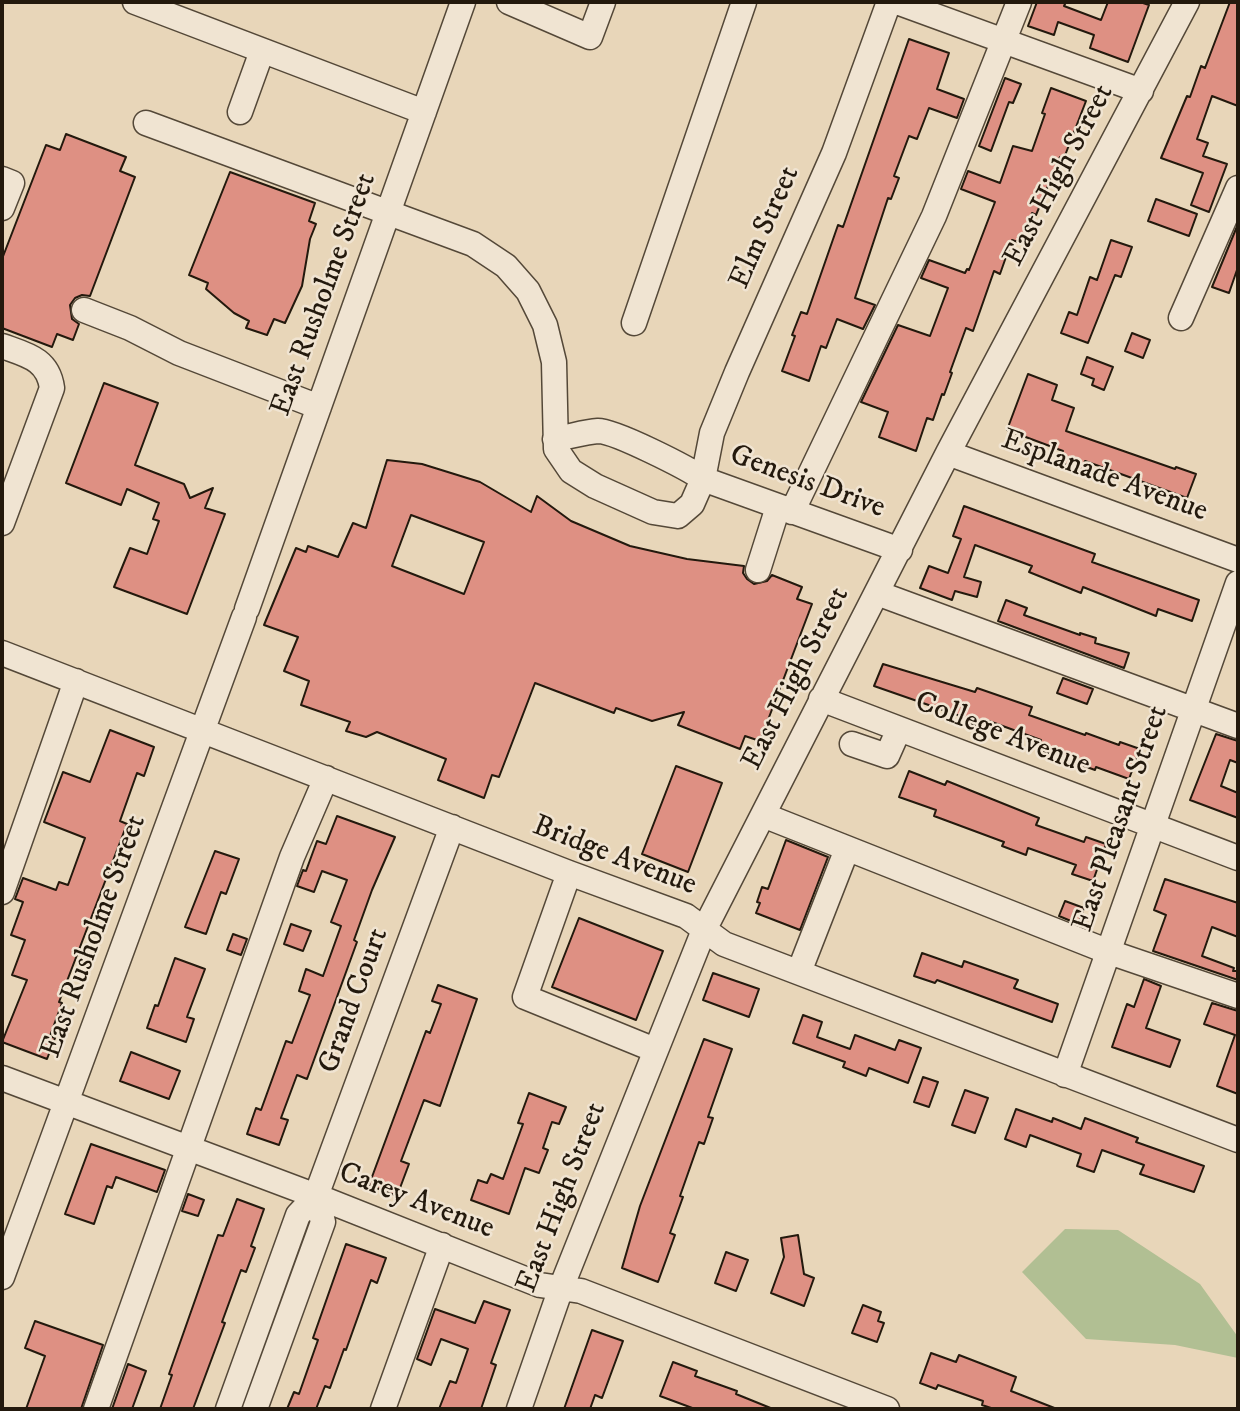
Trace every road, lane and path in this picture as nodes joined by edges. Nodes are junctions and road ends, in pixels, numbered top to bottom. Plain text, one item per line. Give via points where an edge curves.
1 (135, 2) edge
2 (463, 2) edge
3 (509, 2) edge
4 (603, 2) edge
5 (744, 2) edge
6 (889, 2) edge
7 (897, 2) edge
8 (1019, 2) edge
9 (1187, 2) edge
10 (1005, 41) junction
11 (262, 51) junction
12 (1141, 91) junction
13 (240, 111) dead end
14 (424, 111) junction
15 (146, 123) dead end
16 (2, 179) edge
17 (1238, 188) edge
18 (2, 208) edge
19 (388, 212) junction
20 (84, 310) dead end
21 (1181, 318) dead end
22 (634, 323) dead end
23 (2, 346) edge
24 (319, 407) junction
25 (555, 439) junction
26 (948, 453) junction
27 (703, 479) junction
28 (785, 509) junction
29 (2, 523) edge
30 (900, 550) junction
31 (1238, 561) edge
32 (758, 570) dead end
33 (1238, 583) edge
34 (877, 593) junction
35 (2, 653) edge
36 (76, 681) junction
37 (821, 699) junction
38 (1193, 709) junction
39 (1238, 726) edge
40 (899, 729) junction
41 (204, 730) junction
42 (852, 744) dead end
43 (326, 778) junction
44 (763, 815) junction
45 (452, 827) junction
46 (1153, 827) junction
47 (847, 849) junction
48 (1238, 858) edge
49 (569, 873) junction
50 (2, 892) edge
51 (704, 929) junction
52 (1109, 952) junction
53 (799, 972) junction
54 (1238, 996) edge
55 (655, 1050) junction
56 (1065, 1075) junction
57 (2, 1078) edge
58 (67, 1104) junction
59 (1238, 1140) edge
60 (190, 1149) junction
61 (316, 1196) junction
62 (442, 1245) junction
63 (2, 1277) edge
64 (561, 1288) junction
65 (96, 1409) edge
66 (228, 1409) edge
67 (255, 1409) edge
68 (383, 1409) edge
69 (519, 1409) edge
70 (887, 1409) edge

1 - 11 street
2 - 14 street, East Rusholme Street
3 - 4 street via 590,37
5 - 22 street
6 - 27 street, Elm Street via 834,153 712,433
7 - 10 street
8 - 10 street
9 - 12 street, East High Street
10 - 12 street
10 - 28 street via 934,216
11 - 13 street
11 - 14 street
12 - 26 street, East High Street
14 - 19 street, East Rusholme Street
15 - 19 street, Genesis Drive
16 - 18 street via 12,183
17 - 21 street
19 - 24 street, East Rusholme Street
19 - 25 street, Genesis Drive via 473,244 506,266 528,291 545,325 554,362
20 - 24 street via 179,353
23 - 29 street via 36,359 51,375 52,388
24 - 41 street, East Rusholme Street
25 - 27 street via 601,431 646,448
25 - 27 street, Genesis Drive via 556,449 572,471 653,512 678,516 692,504
26 - 30 street, East High Street
26 - 31 street, Esplanade Avenue
27 - 28 street, Genesis Drive
28 - 30 street, Genesis Drive
28 - 32 street
30 - 34 street, East High Street
33 - 38 street, East Pleasant Street
34 - 37 street, East High Street
34 - 38 street
35 - 36 street, Bridge Avenue
36 - 41 street, Bridge Avenue
36 - 50 street
37 - 40 street, College Avenue
37 - 44 street, East High Street
38 - 39 street
38 - 46 street, East Pleasant Street
40 - 42 street via 887,756
40 - 46 street, College Avenue
41 - 43 street, Bridge Avenue
41 - 58 street, East Rusholme Street
43 - 45 street, Bridge Avenue
43 - 60 street via 292,857
44 - 47 street
44 - 51 street, East High Street
45 - 49 street, Bridge Avenue
45 - 61 street, Grand Court
46 - 48 street, College Avenue
46 - 52 street, East Pleasant Street
47 - 52 street
47 - 53 street
49 - 51 street, Bridge Avenue via 686,916
49 - 55 street via 525,997
51 - 53 street, Bridge Avenue via 724,943
51 - 55 street, East High Street
52 - 54 street
52 - 56 street, East Pleasant Street
53 - 56 street, Bridge Avenue
55 - 64 street, East High Street
56 - 59 street, Bridge Avenue
57 - 58 street, Carey Avenue
58 - 60 street, Carey Avenue
58 - 63 street, East Rusholme Street
60 - 61 street, Carey Avenue
60 - 65 street
61 - 62 street, Carey Avenue
61 - 66 street, Grand Court via 298,1214
61 - 67 street, Grand Court via 323,1222
62 - 64 street, Carey Avenue
62 - 68 street
64 - 69 street, East High Street
64 - 70 street, Carey Avenue via 581,1291

